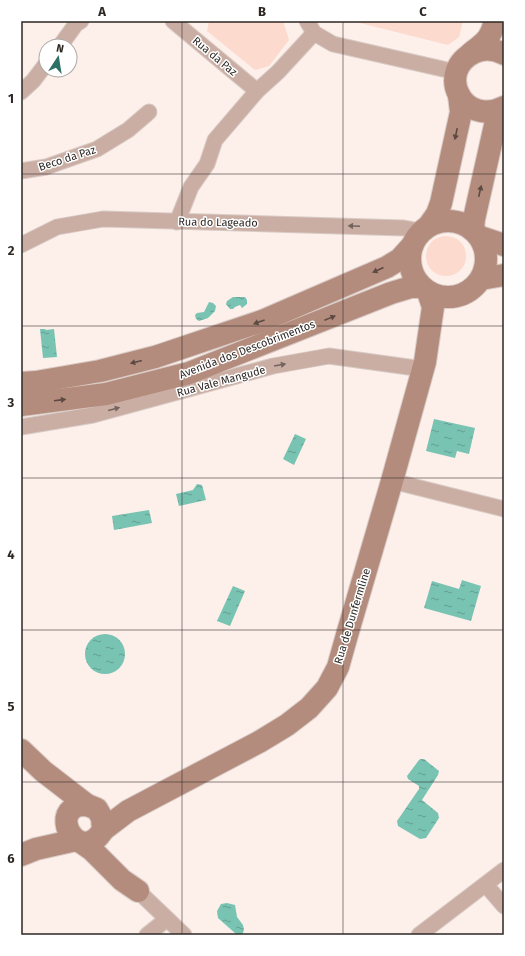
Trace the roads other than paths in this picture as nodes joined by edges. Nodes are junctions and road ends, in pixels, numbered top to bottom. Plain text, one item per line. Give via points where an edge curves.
1 (173, 21) edge
2 (495, 21) edge
3 (77, 22) edge
4 (310, 27) edge
5 (504, 29) edge
6 (66, 38) edge
7 (504, 41) edge
8 (504, 54) edge
9 (462, 64) junction
10 (38, 74) edge
11 (257, 91) junction
12 (21, 92) edge
13 (458, 95) junction
14 (504, 108) edge
15 (149, 112) dead end
16 (21, 171) edge
17 (177, 222) junction
18 (476, 233) junction
19 (420, 235) junction
20 (21, 245) edge
21 (504, 245) edge
22 (504, 274) edge
23 (481, 279) junction
24 (425, 289) junction
25 (460, 295) junction
26 (424, 366) junction
27 (21, 383) edge
28 (21, 405) edge
29 (21, 427) edge
30 (392, 481) junction
31 (504, 509) edge
32 (21, 750) edge
33 (43, 772) junction
34 (92, 807) junction
35 (128, 811) junction
36 (83, 831) junction
37 (29, 852) edge
38 (504, 870) edge
39 (486, 885) junction
40 (138, 891) joint
41 (504, 906) edge
42 (167, 919) junction
43 (147, 935) edge
44 (184, 935) edge
45 (419, 935) edge

1 - 11 street, Rua da Paz
2 - 9 main road via 488,40
3 - 6 street
4 - 9 street via 333,44
4 - 11 street via 278,72
5 - 7 main road
8 - 9 main road via 491,49 480,50
9 - 13 main road via 456,86
10 - 12 street
11 - 17 street via 215,140 207,164 191,187
13 - 14 main road via 472,109 482,112
13 -> 19 main road via 460,112 441,203 437,214
18 -> 14 main road via 474,219 496,121
15 - 16 street, Beco da Paz via 128,130 97,149 46,167
19 -> 17 street, Rua do Lageado via 404,228
17 - 20 street, Rua do Lageado via 103,219 57,226
18 - 19 main road via 463,223 452,220 441,221
18 - 21 main road
18 - 23 main road via 485,247 485,269
19 - 24 main road via 409,259 415,279
19 -> 27 main road, Avenida dos Descobrimentos via 400,259 262,321 154,357 100,371
22 - 23 main road
23 - 25 main road
24 - 25 main road via 438,296
24 - 26 main road, Rua de Dunfermline via 433,306
28 -> 24 main road, Avenida dos Descobrimentos via 106,394 189,373 391,293 411,287
25 - 26 main road, Rua de Dunfermline via 447,310
29 -> 26 street, Rua Vale Mangude via 94,415 273,366 329,356
26 - 30 main road, Rua de Dunfermline
30 - 31 street
30 - 35 main road, Rua de Dunfermline via 338,667 326,688 309,708 287,725
32 - 33 main road
33 - 34 main road
33 - 36 main road
34 - 35 main road
34 - 36 main road via 102,818
34 - 36 main road via 70,810
35 - 36 main road, Rua de Dunfermline
36 - 37 main road, Rua de Dunfermline
36 - 40 main road via 92,850 122,880
38 - 39 street
39 - 41 street
39 - 45 street
40 - 42 street
42 - 43 street
42 - 44 street

